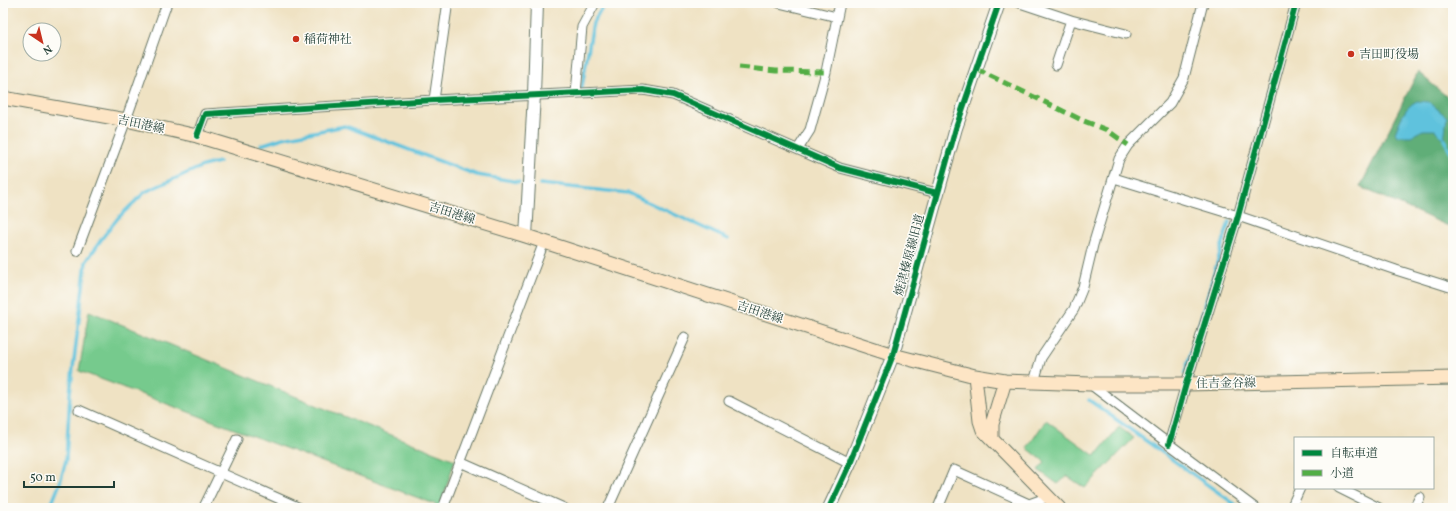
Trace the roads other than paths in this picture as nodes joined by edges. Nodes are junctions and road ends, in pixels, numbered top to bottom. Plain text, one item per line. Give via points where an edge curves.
1 (167, 3) edge
2 (537, 3) edge
3 (595, 3) edge
4 (779, 3) edge
5 (840, 3) edge
6 (999, 3) edge
7 (1020, 3) edge
8 (1203, 3) edge
9 (1296, 3) edge
10 (447, 8) dead end
11 (837, 17) junction
12 (1071, 20) junction
13 (1126, 34) dead end
14 (1056, 65) dead end
15 (576, 93) junction
16 (534, 95) junction
17 (3, 98) edge
18 (434, 100) junction
19 (126, 120) junction
20 (197, 136) junction
21 (798, 149) junction
22 (1114, 178) junction
23 (937, 193) junction
24 (1238, 216) junction
25 (526, 236) junction
26 (544, 242) junction
27 (77, 251) dead end
28 (1453, 288) edge
29 (685, 337) dead end
30 (893, 356) junction
31 (975, 376) junction
32 (1453, 378) edge
33 (1005, 380) junction
34 (1034, 382) junction
35 (1090, 384) junction
36 (1186, 384) junction
37 (729, 401) dead end
38 (79, 410) dead end
39 (992, 438) junction
40 (237, 439) dead end
41 (1169, 444) junction
42 (460, 462) junction
43 (850, 462) junction
44 (221, 474) junction
45 (1300, 489) edge
46 (1341, 489) edge
47 (1049, 497) junction
48 (1420, 497) dead end
49 (204, 507) edge
50 (300, 508) edge
51 (444, 508) edge
52 (564, 508) edge
53 (608, 508) edge
54 (829, 508) edge
55 (938, 508) edge
56 (1059, 508) edge
57 (1255, 508) edge
58 (1291, 508) edge
59 (1379, 508) edge
60 (1414, 508) edge

1 - 19 street
2 - 16 street
3 - 15 street via 582,27
4 - 11 street
5 - 11 street
6 - 23 street, 焼津榛原線旧道 via 956,128
7 - 12 street
8 - 22 street via 1184,78 1170,103 1128,144 1119,159
9 - 24 street
10 - 18 street
11 - 21 street via 826,72 810,130
12 - 13 street
12 - 14 street
15 - 16 street
15 - 21 street via 643,90 673,95
16 - 18 street
16 - 25 street
17 - 19 main road, 吉田港線
18 - 20 street via 205,114
19 - 20 main road, 吉田港線
19 - 27 street
20 - 25 main road, 吉田港線
21 - 23 street via 840,168
22 - 24 street
22 - 34 street via 1074,309 1041,358
23 - 30 street, 焼津榛原線旧道
24 - 28 street
24 - 36 street
25 - 26 main road, 吉田港線
26 - 30 main road, 吉田港線
26 - 42 street
29 - 53 street
30 - 31 main road, 住吉金谷線
30 - 43 street, 焼津榛原線旧道
31 - 33 main road, 住吉金谷線
31 - 39 main road via 980,421 983,430
32 - 36 main road, 住吉金谷線
33 - 34 main road, 住吉金谷線
33 - 39 main road via 992,424
34 - 35 main road, 住吉金谷線
35 - 36 main road, 住吉金谷線
35 - 41 street
36 - 41 street
37 - 43 street
38 - 44 street
39 - 47 main road
40 - 44 street
41 - 57 street
42 - 51 street
42 - 52 street
43 - 54 street, 焼津榛原線旧道
44 - 49 street
44 - 50 street
45 - 58 street
46 - 59 street
47 - 55 street via 1029,504 954,470
47 - 56 main road
48 - 60 street

